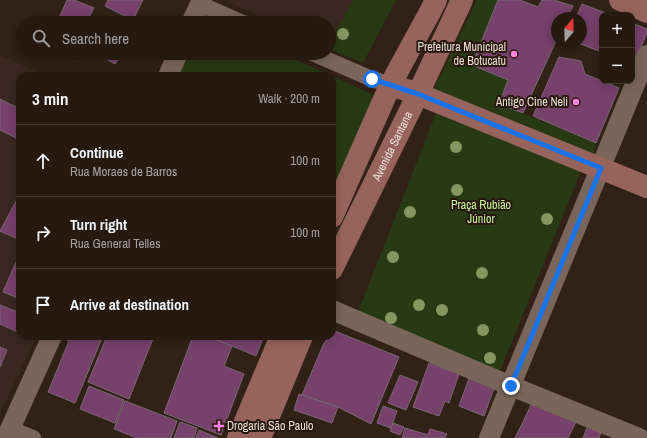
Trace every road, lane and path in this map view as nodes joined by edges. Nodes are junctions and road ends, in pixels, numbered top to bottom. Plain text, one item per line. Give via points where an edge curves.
1 (436, 0) edge
2 (462, 0) edge
3 (620, 0) edge
4 (201, 2) edge
5 (647, 12) edge
6 (194, 16) edge
7 (229, 16) edge
8 (647, 55) edge
9 (175, 60) edge
10 (328, 60) edge
11 (170, 72) edge
12 (391, 85) junction
13 (418, 94) junction
14 (601, 168) junction
15 (647, 187) edge
16 (336, 209) edge
17 (336, 261) edge
18 (336, 312) edge
19 (50, 340) edge
20 (278, 340) edge
21 (300, 340) edge
22 (511, 386) junction
23 (5, 430) edge
24 (33, 438) edge
25 (238, 438) edge
26 (260, 438) edge
27 (489, 438) edge
28 (640, 438) edge

1 - 12 main road
2 - 13 main road, Avenida Santana
3 - 5 main road
4 - 6 street
4 - 7 street
8 - 14 street
9 - 11 street
10 - 12 street
12 - 13 main road
12 - 16 main road
13 - 14 main road
13 - 17 main road, Avenida Santana
14 - 15 main road
14 - 22 street
18 - 22 street
19 - 23 street
20 - 25 main road
21 - 26 main road
22 - 27 street
22 - 28 street
23 - 24 street

